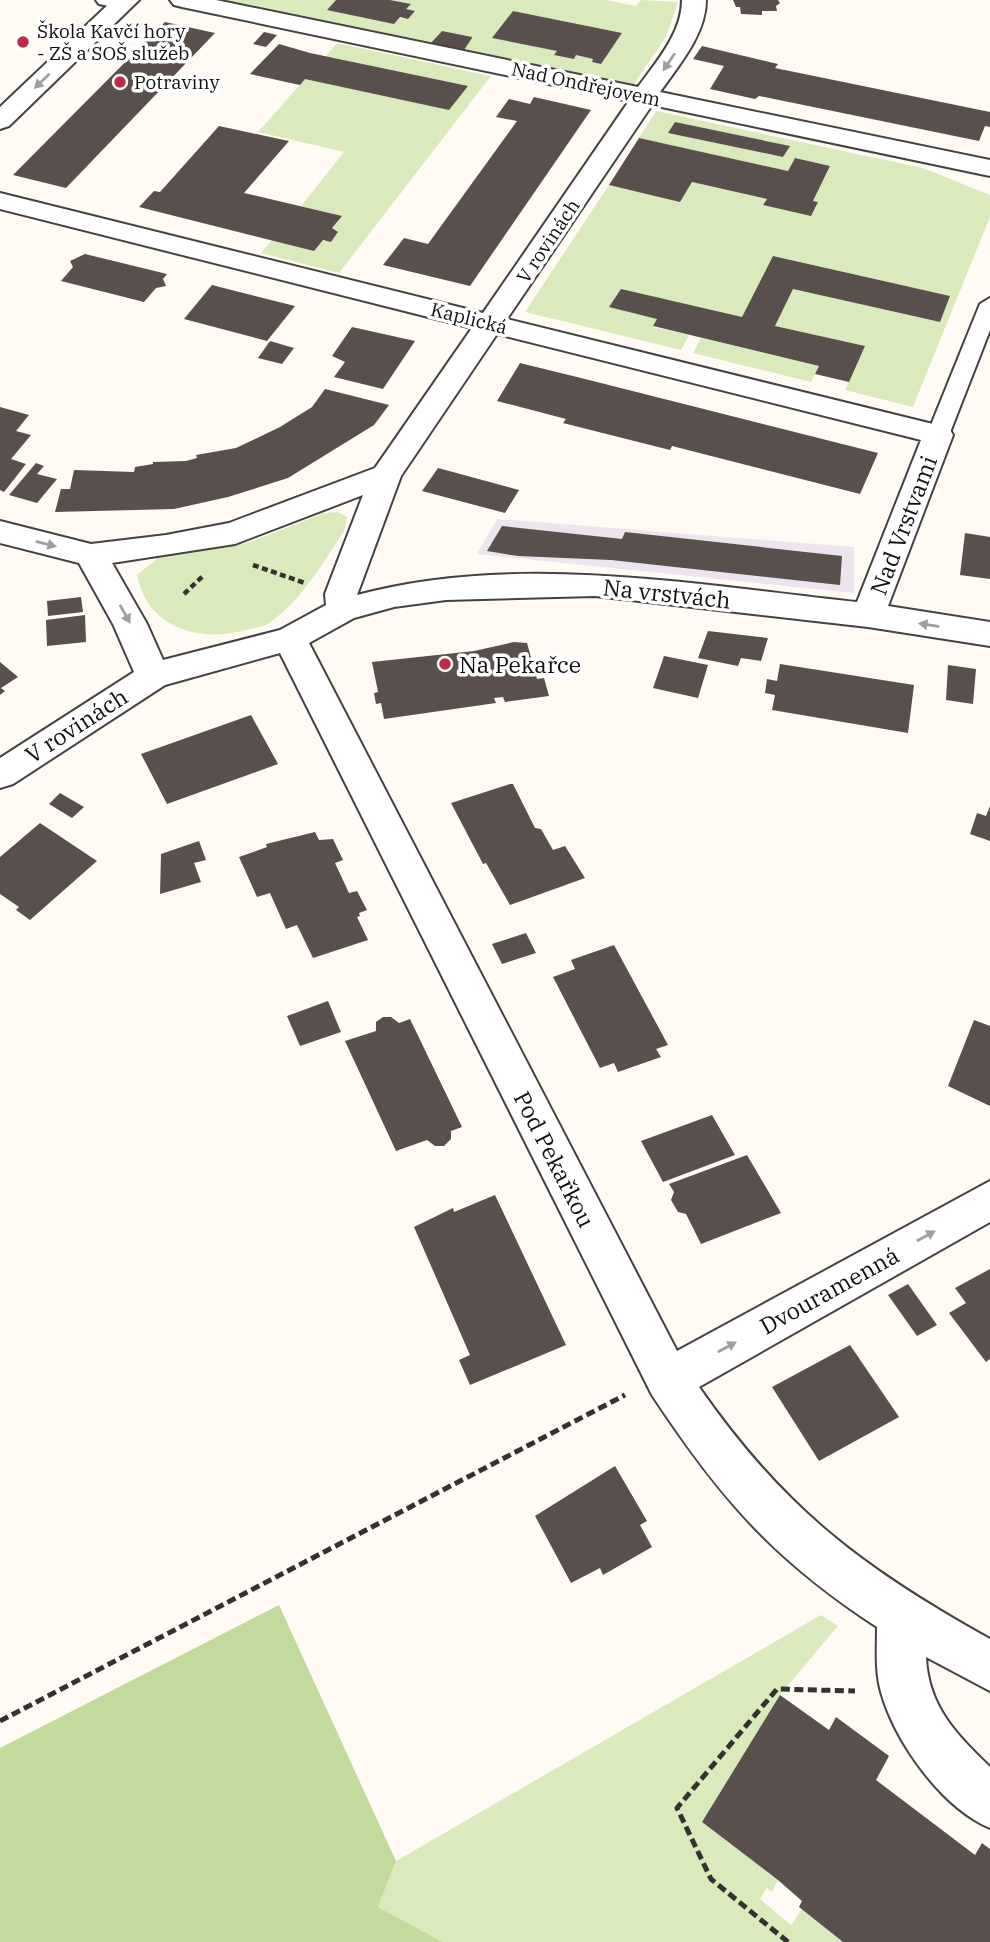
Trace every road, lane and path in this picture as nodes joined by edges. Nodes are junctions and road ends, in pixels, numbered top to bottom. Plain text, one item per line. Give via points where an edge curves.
1 (182, 0) edge
2 (694, 0) edge
3 (118, 1) edge
4 (645, 97) junction
5 (0, 121) edge
6 (990, 168) edge
7 (0, 201) edge
8 (990, 304) edge
9 (492, 324) junction
10 (938, 435) junction
11 (386, 475) junction
12 (0, 532) edge
13 (209, 538) junction
14 (92, 555) junction
15 (343, 599) junction
16 (868, 615) junction
17 (990, 634) edge
18 (290, 639) junction
19 (153, 676) junction
20 (0, 775) edge
21 (990, 1200) edge
22 (653, 1384) junction
23 (901, 1617) junction
24 (990, 1667) edge
25 (906, 1693) junction
26 (0, 1721) edge
27 (990, 1802) edge
28 (788, 1942) edge

1 - 4 street, Nad Ondřejovem
2 -> 4 street, V rovinách via 695,11 680,45
3 -> 5 street
4 - 6 street, Nad Ondřejovem
4 - 9 street, V rovinách
7 - 9 street, Kaplická
8 - 10 lane
9 - 10 street, Kaplická
9 - 11 street, V rovinách
10 - 16 street, Nad Vrstvami
11 - 13 street via 276,519
11 - 15 street, V rovinách
12 -> 14 street
13 - 14 street
13 - 15 path via 224,555
14 -> 19 street, V rovinách
15 - 16 street, Na vrstvách via 446,589 595,585
15 - 18 street, V rovinách
17 -> 16 street, Na vrstvách
18 - 19 street, V rovinách
18 - 22 street, Pod Pekařkou
19 - 20 street, V rovinách
22 -> 21 street, Dvouramenná
22 - 23 street, Pod Pekařkou via 707,1438 755,1497 820,1559
22 - 26 path
23 - 24 street, Pod Pekařkou
23 - 25 street
25 - 27 street via 933,1739
25 - 28 path via 777,1689 677,1808 711,1879

